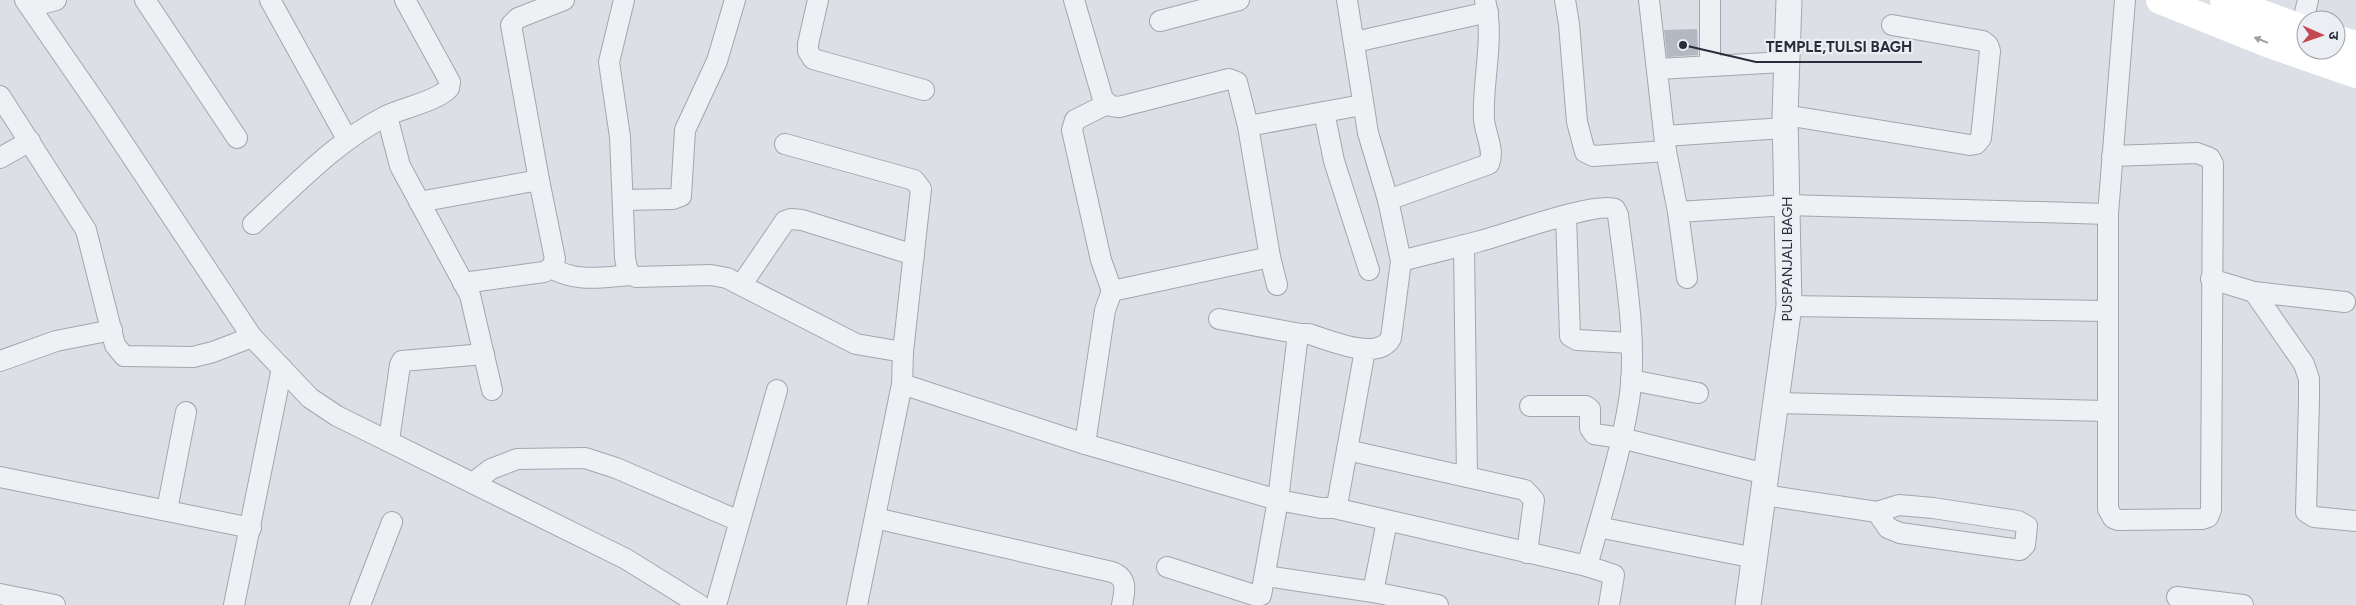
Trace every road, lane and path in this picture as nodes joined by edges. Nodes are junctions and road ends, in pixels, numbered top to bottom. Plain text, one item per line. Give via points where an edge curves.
1 (56, 0) edge
2 (145, 0) edge
3 (270, 0) edge
4 (405, 0) edge
5 (564, 0) edge
6 (624, 0) edge
7 (735, 0) edge
8 (818, 0) edge
9 (1074, 0) edge
10 (1240, 0) edge
11 (1347, 0) edge
12 (1565, 0) edge
13 (1649, 0) edge
14 (1710, 0) edge
15 (1789, 0) edge
16 (2125, 0) edge
17 (2160, 0) edge
18 (2224, 0) edge
19 (27, 4) edge
20 (1487, 6) edge
21 (1160, 20) dead end
22 (1892, 25) dead end
23 (2296, 34) edge
24 (2296, 34) edge
25 (1355, 42) junction
26 (2335, 60) edge
27 (1786, 62) junction
28 (1710, 66) junction
29 (1658, 69) junction
30 (2356, 74) edge
31 (924, 90) dead end
32 (0, 96) edge
33 (1107, 104) junction
34 (1362, 105) junction
35 (1324, 112) junction
36 (387, 116) junction
37 (1785, 122) junction
38 (1248, 126) junction
39 (237, 138) dead end
40 (347, 139) junction
41 (30, 141) junction
42 (1666, 143) junction
43 (785, 144) dead end
44 (2112, 156) junction
45 (0, 158) edge
46 (539, 180) junction
47 (623, 200) junction
48 (1388, 200) junction
49 (420, 202) junction
50 (1788, 205) junction
51 (1678, 212) junction
52 (2108, 214) junction
53 (1566, 216) junction
54 (253, 224) dead end
55 (1464, 245) junction
56 (914, 255) junction
57 (1270, 257) junction
58 (1401, 261) junction
59 (551, 268) junction
60 (1369, 270) dead end
61 (632, 275) junction
62 (1687, 278) dead end
63 (2211, 279) junction
64 (463, 283) junction
65 (742, 284) junction
66 (1278, 285) dead end
67 (1112, 291) junction
68 (2254, 292) junction
69 (2344, 302) dead end
70 (1789, 306) junction
71 (2108, 312) junction
72 (1220, 319) dead end
73 (112, 330) junction
74 (1301, 334) junction
75 (252, 337) junction
76 (1631, 343) junction
77 (1364, 350) junction
78 (903, 352) junction
79 (484, 354) junction
80 (0, 361) edge
81 (282, 368) junction
82 (1631, 380) junction
83 (902, 384) junction
84 (492, 390) dead end
85 (777, 390) dead end
86 (1698, 393) dead end
87 (1777, 403) junction
88 (1530, 406) dead end
89 (2106, 411) junction
90 (186, 412) dead end
91 (1622, 438) junction
92 (389, 440) junction
93 (1085, 444) junction
94 (1347, 450) junction
95 (0, 477) edge
96 (1467, 477) junction
97 (473, 484) junction
98 (1765, 485) junction
99 (1278, 500) junction
100 (1334, 508) junction
101 (167, 510) junction
102 (1878, 512) junction
103 (875, 518) junction
104 (739, 521) junction
105 (1387, 521) junction
106 (2356, 521) edge
107 (392, 522) dead end
108 (1598, 527) junction
109 (250, 528) junction
110 (1527, 553) junction
111 (1755, 558) junction
112 (1587, 566) junction
113 (1167, 567) dead end
114 (1266, 576) junction
115 (1373, 592) junction
116 (0, 594) edge
117 (2177, 597) dead end
118 (55, 605) edge
119 (234, 605) edge
120 (360, 605) edge
121 (700, 605) edge
122 (716, 605) edge
123 (857, 605) edge
124 (1122, 605) edge
125 (1438, 605) edge
126 (1609, 605) edge
127 (1748, 605) edge
128 (2243, 605) edge

1 - 19 street
2 - 39 street
3 - 40 street
4 - 36 street via 450,84 447,91
5 - 46 street via 518,18 511,25
6 - 47 street via 608,62 618,123
7 - 47 street via 717,61 685,130 682,196
8 - 31 street via 808,44 813,59
9 - 33 street
10 - 21 street
11 - 25 street
12 - 42 street via 1578,122 1585,152 1593,156
13 - 29 street
14 - 28 street
15 - 27 street, PUSPANJALI BAGH
16 - 44 street
23 -> 17 main road
18 - 24 main road
19 - 75 street
20 - 25 street
20 - 48 street via 1483,106 1484,129 1492,152 1489,164
22 - 37 street via 1983,41 1988,45 1981,138 1976,144
25 - 34 street
26 - 30 main road
27 - 28 street
27 - 37 street, PUSPANJALI BAGH
28 - 29 street
29 - 42 street
32 - 41 street
33 - 38 street via 1118,107 1233,79 1238,84
33 - 67 street via 1075,120 1072,130
34 - 35 street
34 - 48 street
35 - 38 street
35 - 60 street via 1334,161
36 - 40 street
36 - 49 street via 400,166
37 - 42 street
37 - 50 street, PUSPANJALI BAGH
38 - 57 street
40 - 54 street
41 - 45 street
41 - 73 street via 86,230
42 - 51 street
43 - 56 street via 920,184
44 - 52 street
44 - 63 street via 2192,153 2210,158 2213,164
46 - 49 street
46 - 59 street via 554,259
47 - 61 street via 626,268
48 - 58 street
49 - 64 street
50 - 51 street
50 - 52 street
50 - 70 street, PUSPANJALI BAGH
51 - 62 street
52 - 71 street
53 - 55 street
53 - 76 street via 1570,336 1577,340
53 - 76 street via 1608,208 1617,212
55 - 58 street
55 - 96 street
56 - 65 street via 791,219 785,221
56 - 78 street
57 - 66 street
57 - 67 street
58 - 77 street via 1391,338 1387,344
59 - 61 street via 568,277 578,278
59 - 64 street via 544,272
61 - 65 street via 711,275
63 - 68 street
63 - 89 street via 2208,517 2113,518 2108,509
64 - 79 street via 475,309
65 - 78 street via 856,344
67 - 93 street via 1105,310
68 - 69 street
68 - 106 street via 2304,364 2309,379 2306,512 2314,517
70 - 71 street
70 - 87 street, PUSPANJALI BAGH
71 - 89 street
72 - 74 street
73 - 75 street via 118,351 124,356 193,357
73 - 80 street via 56,341
74 - 77 street
74 - 99 street
75 - 81 street
76 - 82 street
77 - 94 street
78 - 83 street
79 - 84 street
79 - 92 street via 402,361
81 - 92 street via 321,406
81 - 109 street
82 - 86 street
82 - 91 street
83 - 93 street
83 - 103 street
85 - 104 street
87 - 89 street
87 - 98 street, PUSPANJALI BAGH
88 - 91 street via 1586,406 1590,409 1590,428 1594,434
90 - 101 street
91 - 98 street
91 - 108 street
92 - 97 street
93 - 99 street
94 - 96 street
94 - 100 street
95 - 101 street
96 - 110 street via 1531,494 1534,500
97 - 104 street via 491,469 517,459 585,458
97 - 121 street via 626,560
98 - 102 street
98 - 111 street, PUSPANJALI BAGH
99 - 100 street
99 - 114 street
100 - 105 street
101 - 109 street
102 - 102 street via 1899,505 2018,521 2027,526 2025,545 2020,550 1900,533 1888,528
103 - 123 street
103 - 124 street via 1112,572 1124,583
104 - 122 street
105 - 110 street
105 - 115 street
107 - 120 street
108 - 111 street
108 - 112 street
109 - 119 street
110 - 112 street
111 - 127 street, PUSPANJALI BAGH
112 - 126 street via 1614,575
113 - 114 street via 1257,596 1264,591
114 - 115 street
115 - 125 street
116 - 118 street
117 - 128 street

